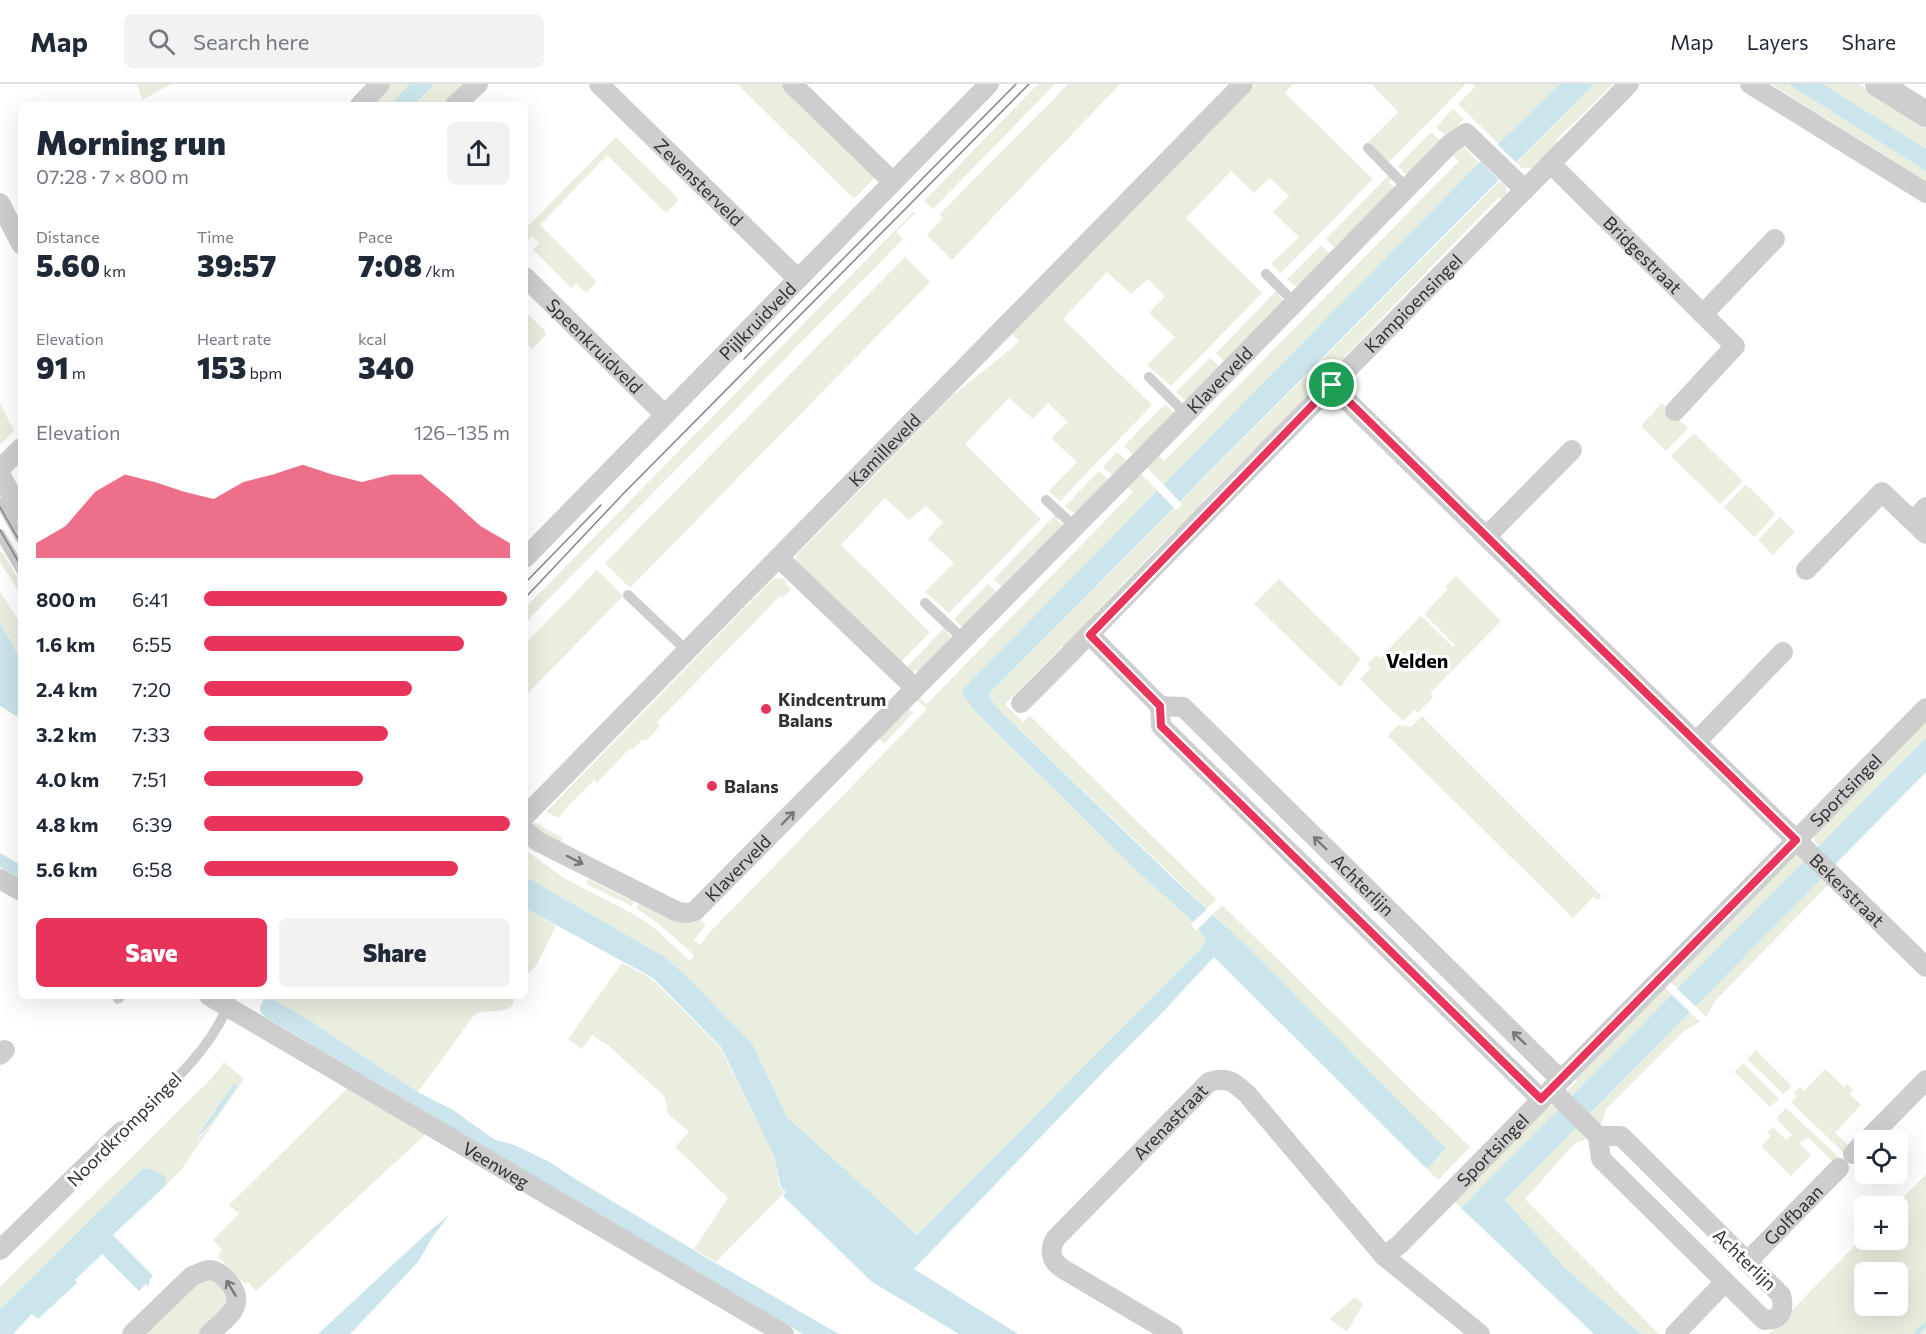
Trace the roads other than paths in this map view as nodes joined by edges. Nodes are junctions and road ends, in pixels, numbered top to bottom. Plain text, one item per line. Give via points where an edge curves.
1 (380, 84) edge
2 (478, 84) edge
3 (599, 84) edge
4 (792, 84) edge
5 (989, 84) edge
6 (1243, 84) edge
7 (1629, 84) edge
8 (1750, 84) edge
9 (1878, 84) edge
10 (363, 102) edge
11 (458, 102) edge
12 (1926, 114) edge
13 (1368, 148) dead end
14 (1551, 164) junction
15 (893, 183) junction
16 (1519, 184) junction
17 (1407, 188) junction
18 (1926, 193) edge
19 (0, 203) edge
20 (18, 237) edge
21 (1775, 238) dead end
22 (1266, 274) dead end
23 (798, 279) junction
24 (528, 280) edge
25 (1295, 303) junction
26 (1703, 314) junction
27 (1149, 377) dead end
28 (1332, 385) junction
29 (1675, 411) dead end
30 (1186, 414) junction
31 (665, 415) junction
32 (1572, 450) dead end
33 (18, 451) edge
34 (0, 469) edge
35 (0, 474) edge
36 (1046, 500) dead end
37 (0, 502) edge
38 (18, 507) edge
39 (1922, 520) edge
40 (1075, 528) junction
41 (0, 534) edge
42 (18, 534) edge
43 (1486, 537) junction
44 (528, 550) edge
45 (779, 558) junction
46 (18, 565) edge
47 (1806, 570) dead end
48 (628, 594) dead end
49 (925, 603) dead end
50 (1090, 635) junction
51 (964, 640) junction
52 (686, 650) junction
53 (1783, 652) dead end
54 (915, 688) junction
55 (1020, 704) dead end
56 (1160, 706) junction
57 (1926, 708) edge
58 (1696, 742) junction
59 (528, 813) edge
60 (528, 833) edge
61 (1802, 846) junction
62 (0, 879) edge
63 (18, 889) edge
64 (1926, 967) edge
65 (230, 1001) edge
66 (1926, 1080) edge
67 (1552, 1091) junction
68 (1877, 1130) edge
69 (122, 1131) joint
70 (1595, 1133) junction
71 (1854, 1153) edge
72 (0, 1250) edge
73 (1384, 1256) junction
74 (1747, 1262) junction
75 (1725, 1282) junction
76 (132, 1334) edge
77 (209, 1334) edge
78 (784, 1334) edge
79 (1173, 1334) edge
80 (1480, 1334) edge
81 (1675, 1334) edge

1 - 10 street
2 - 11 street
3 - 23 street, Zevensterveld
4 - 15 street
5 - 15 street, Pijlkruidveld
6 - 45 street, Kamilleveld
7 - 14 street, Kampioensingel
8 - 18 street
9 - 12 street
13 - 17 lane
14 - 16 street, Kampioensingel
14 - 26 street, Bridgestraat
15 - 23 street, Pijlkruidveld
16 - 17 street, Klaverveld via 1466,133
16 - 28 street, Kampioensingel
17 - 25 street, Klaverveld
19 - 20 street
21 - 26 street
22 - 25 lane
23 - 31 street, Pijlkruidveld
24 - 31 street, Speenkruidveld
25 - 30 street, Klaverveld
26 - 29 street, Bridgestraat via 1735,346
27 - 30 lane
28 - 43 street, Bekerstraat
28 - 50 street, Kampioensingel
30 - 40 street, Klaverveld
31 - 44 street, Pijlkruidveld
32 - 43 street
33 - 34 street
35 - 38 street
36 - 40 lane
37 - 42 lane
39 - 47 street via 1882,492
40 - 51 street, Klaverveld
41 - 46 lane
43 - 58 street, Bekerstraat
45 - 52 street, Kamilleveld
45 - 54 street
48 - 52 lane
49 - 51 lane
50 - 55 street, Kampioensingel
50 - 56 street, Achterlijn
51 - 54 street, Klaverveld
52 - 59 street, Kamilleveld
53 - 58 street
60 -> 54 street, Klaverveld via 537,841 678,912 695,911
56 - 67 street, Achterlijn via 1161,726
67 -> 56 street, Achterlijn via 1183,707
57 - 61 street, Sportsingel
58 - 61 street, Bekerstraat
61 - 64 street, Bekerstraat
61 - 67 street, Sportsingel
62 - 63 street
65 - 69 lane, Noordkrompsingel via 200,1052
65 - 78 street, Veenweg
66 - 68 street, Golfbaan
67 - 70 street, Achterlijn
67 - 73 street, Sportsingel
69 - 72 street, Noordkrompsingel
70 - 74 street, Achterlijn via 1621,1136
70 - 75 street, Achterlijn via 1601,1159
71 - 74 street, Golfbaan
73 - 79 street, Arenastraat via 1236,1083 1227,1079 1209,1082 1052,1245 1053,1260 1063,1269
73 - 80 street, Arenastraat
74 - 75 street, Achterlijn via 1781,1295 1781,1314 1764,1320
75 - 81 street
77 -> 76 street via 230,1314 237,1298 228,1281 211,1270 192,1276

